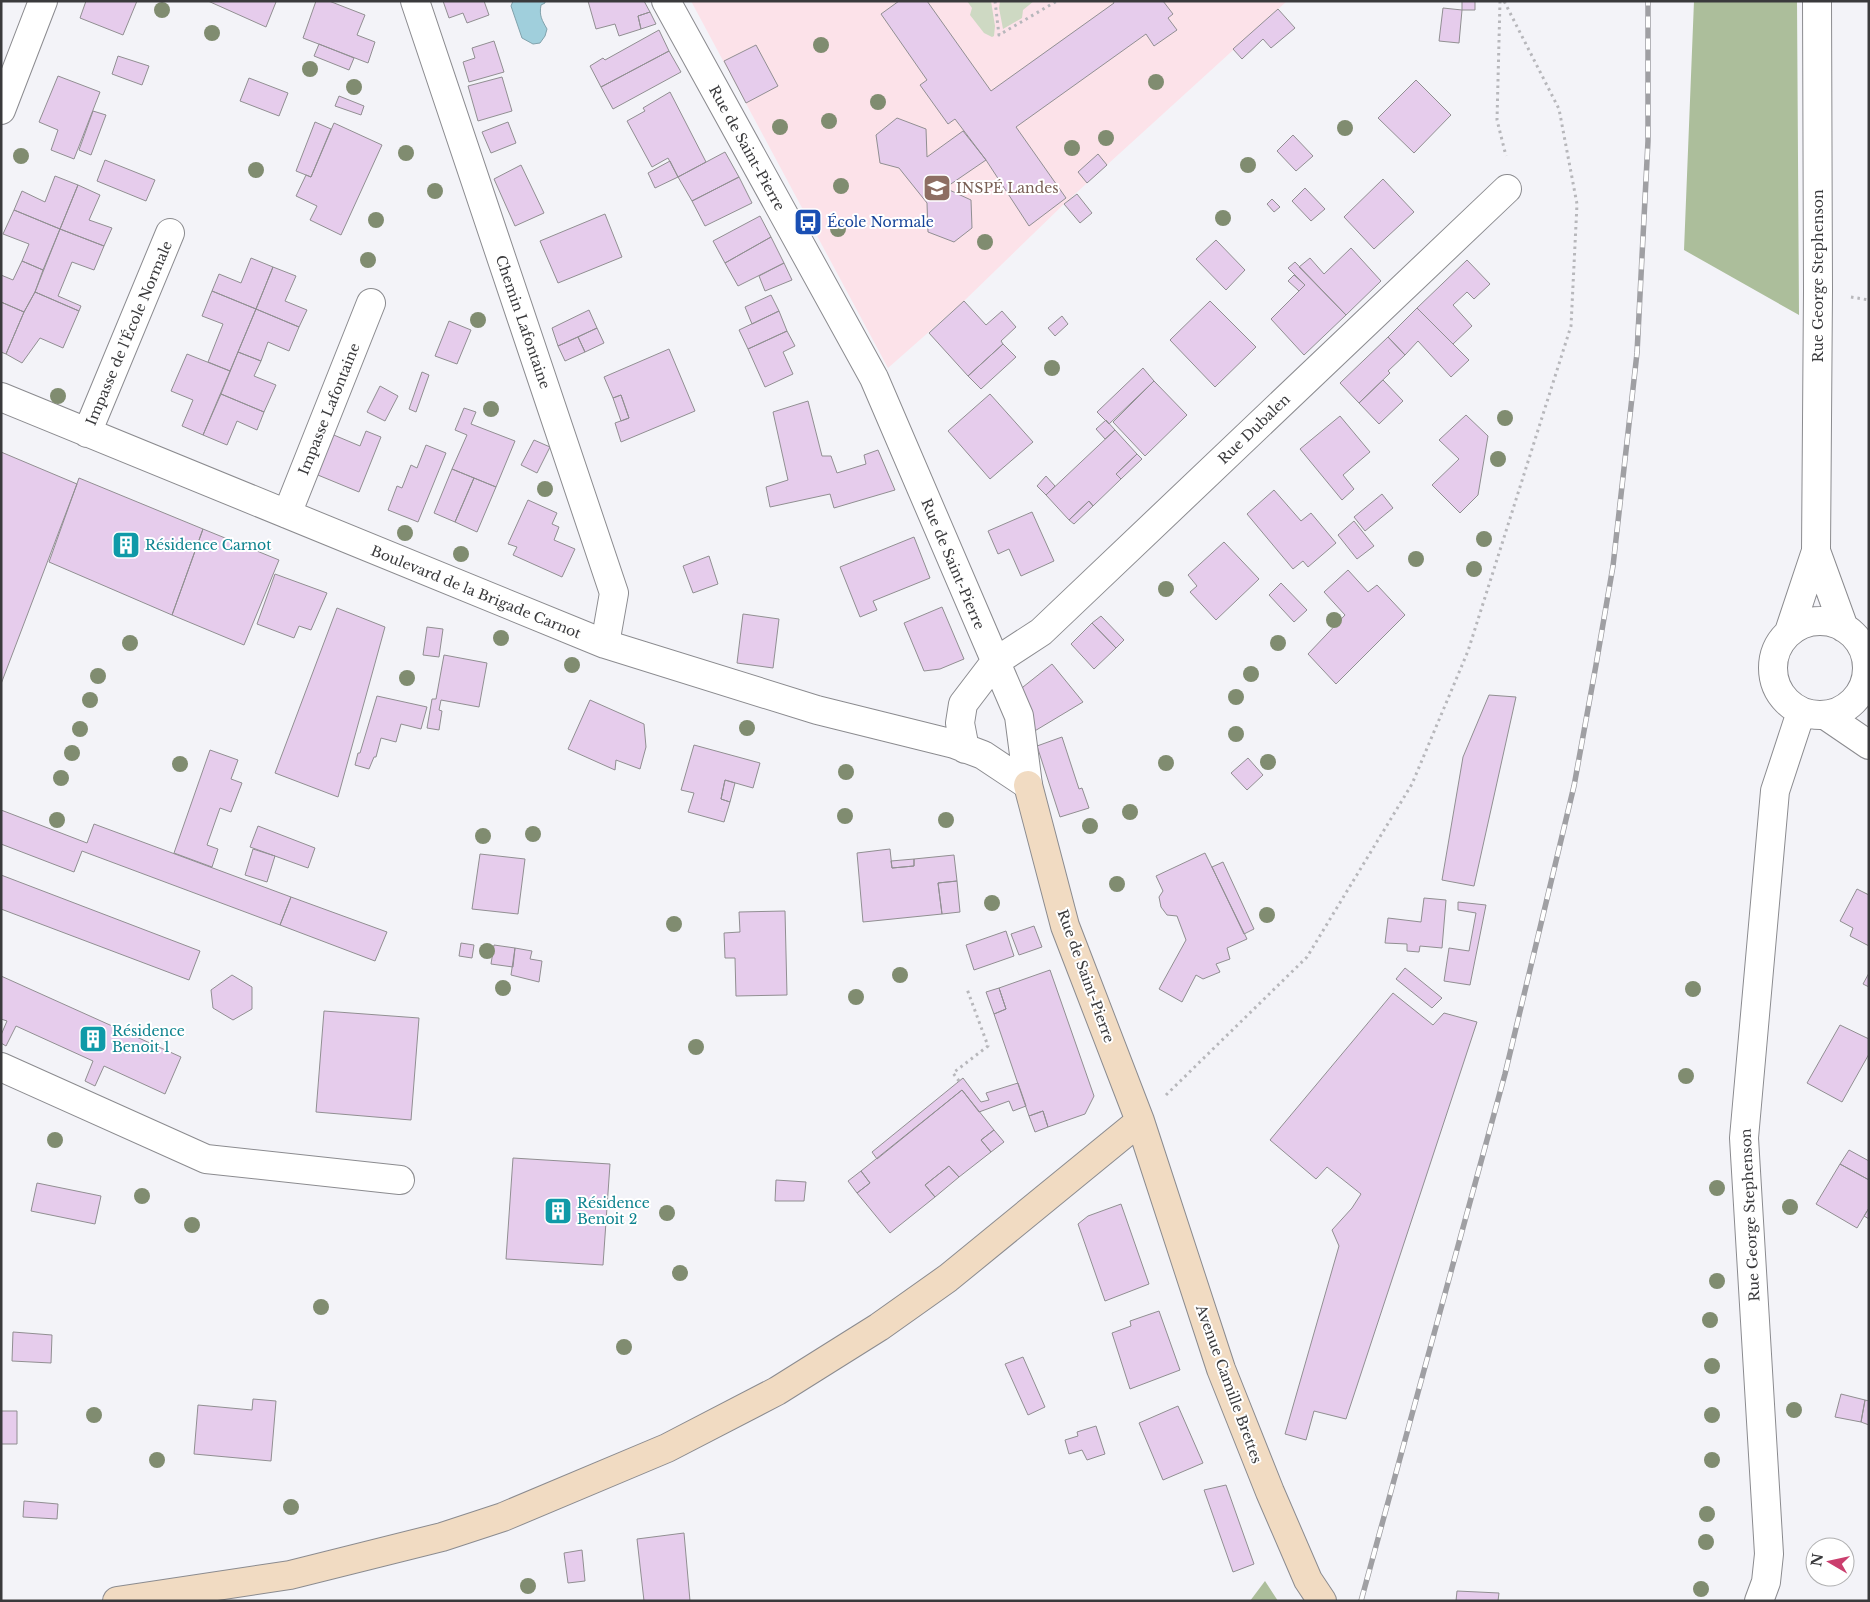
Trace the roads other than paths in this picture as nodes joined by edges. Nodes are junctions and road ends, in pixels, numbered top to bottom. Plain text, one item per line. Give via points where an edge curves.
1 (43, 1) edge
2 (415, 1) edge
3 (666, 1) edge
4 (1818, 1) edge
5 (1, 110) edge
6 (1507, 189) road end
7 (170, 233) dead end
8 (371, 303) dead end
9 (1, 397) edge
10 (87, 432) junction
11 (287, 514) junction
12 (1816, 551) junction
13 (1844, 628) junction
14 (1789, 632) junction
15 (604, 644) junction
16 (995, 662) junction
17 (1867, 686) edge
18 (1813, 714) junction
19 (1869, 745) edge
20 (965, 749) junction
21 (1028, 785) junction
22 (1, 1067) edge
23 (1140, 1120) junction
24 (1154, 1161) joint
25 (400, 1180) dead end
26 (117, 1601) edge
27 (1322, 1601) edge
28 (1759, 1601) edge

1 - 5 street
2 - 15 street, Chemin Lafontaine via 614,593
3 - 16 street, Rue de Saint-Pierre via 874,378
4 - 12 street, Rue George Stephenson
6 - 16 street, Rue Dubalen via 1041,632
7 - 10 street, Impasse de l'École Normale
8 - 11 street, Impasse Lafontaine
9 - 10 street, Boulevard de la Brigade Carnot
10 - 11 street, Boulevard de la Brigade Carnot
11 - 15 street, Boulevard de la Brigade Carnot
12 - 13 street, Rue George Stephenson
12 - 14 street, Rue George Stephenson
13 - 14 street via 1830,622 1814,621
13 - 17 street via 1857,638 1864,652
14 - 18 street via 1773,658 1772,674 1777,690 1787,703
15 - 20 street, Boulevard de la Brigade Carnot via 817,710
16 - 20 street via 962,704 960,724
16 - 21 street, Rue de Saint-Pierre via 1019,716
17 - 18 street via 1846,708
18 - 19 street
18 - 28 street, Rue George Stephenson via 1776,791 1744,1138 1769,1554 1766,1582
20 - 21 street, Boulevard de la Brigade Carnot via 983,755
21 - 23 street, Rue de Saint-Pierre via 1065,926
22 - 25 street via 206,1159
23 - 24 street, Rue de Saint-Pierre
23 - 26 street via 948,1278 879,1327 777,1391 667,1448 503,1517 442,1537 290,1574
24 - 27 street, Avenue Camille Brettes via 1220,1369 1301,1565

